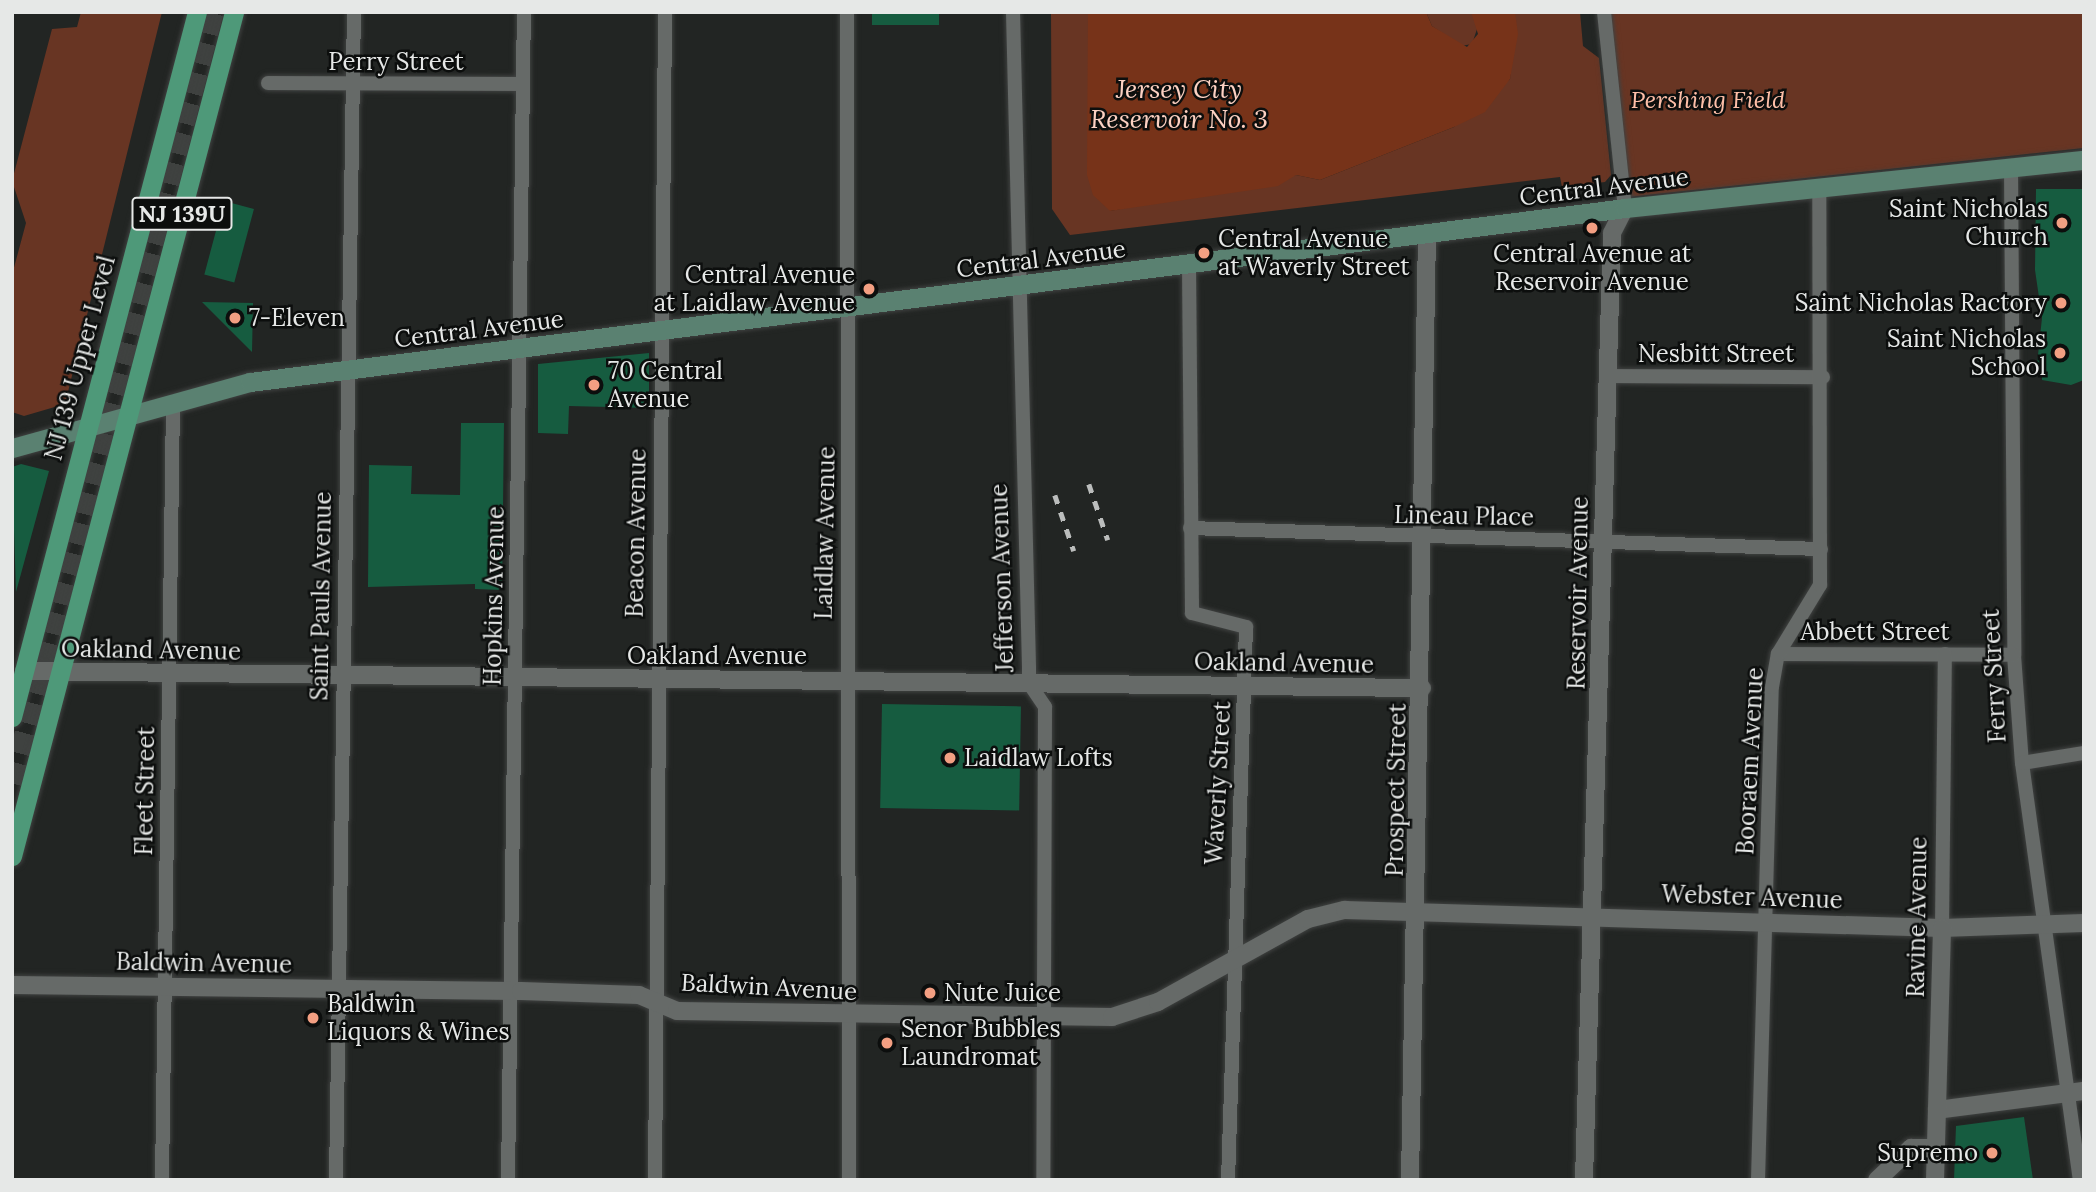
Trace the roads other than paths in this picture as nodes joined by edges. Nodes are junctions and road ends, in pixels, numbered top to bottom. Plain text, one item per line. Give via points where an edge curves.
1 (197, 12) edge
2 (234, 12) edge
3 (354, 12) edge
4 (524, 12) edge
5 (665, 12) edge
6 (847, 12) edge
7 (1013, 12) edge
8 (1604, 12) edge
9 (268, 83) dead end
10 (523, 84) junction
11 (354, 85) junction
12 (2084, 160) edge
13 (2011, 166) junction
14 (1819, 188) junction
15 (1625, 208) junction
16 (1427, 233) junction
17 (1189, 264) junction
18 (1016, 287) junction
19 (850, 307) junction
20 (661, 333) junction
21 (521, 348) junction
22 (348, 369) junction
23 (1608, 376) junction
24 (1823, 377) junction
25 (173, 403) junction
26 (130, 416) junction
27 (87, 427) junction
28 (12, 449) edge
29 (1190, 528) junction
30 (1425, 540) junction
31 (1603, 543) junction
32 (1821, 549) junction
33 (1778, 654) junction
34 (1945, 654) junction
35 (2014, 655) junction
36 (18, 671) edge
37 (60, 673) junction
38 (170, 675) junction
39 (342, 678) junction
40 (515, 678) junction
41 (846, 680) junction
42 (658, 682) junction
43 (1029, 683) junction
44 (1245, 687) junction
45 (1422, 688) junction
46 (12, 717) edge
47 (2084, 753) edge
48 (2022, 763) junction
49 (12, 856) edge
50 (1418, 911) junction
51 (1594, 918) junction
52 (1766, 920) junction
53 (2084, 923) edge
54 (2047, 927) junction
55 (1942, 928) junction
56 (1233, 961) junction
57 (12, 985) edge
58 (164, 987) junction
59 (338, 989) junction
60 (513, 991) junction
61 (659, 1002) junction
62 (1042, 1016) junction
63 (847, 1017) junction
64 (2075, 1092) edge
65 (1937, 1110) junction
66 (1936, 1148) junction
67 (162, 1180) edge
68 (336, 1180) edge
69 (508, 1180) edge
70 (655, 1180) edge
71 (849, 1180) edge
72 (1043, 1180) edge
73 (1228, 1180) edge
74 (1410, 1180) edge
75 (1584, 1180) edge
76 (1758, 1180) edge
77 (1877, 1180) edge
78 (1935, 1180) edge
79 (2080, 1180) edge

1 - 27 main road, NJ 139 Upper Level / NJ 139U
2 - 26 main road, NJ 139U
3 - 11 street, Saint Pauls Avenue
4 - 10 street, Hopkins Avenue
5 - 20 street, Beacon Avenue
6 - 19 street, Laidlaw Avenue
7 - 18 street, Jefferson Avenue
8 - 15 street, Reservoir Avenue
9 - 11 street, Perry Street
10 - 11 street, Perry Street
10 - 21 street, Hopkins Avenue
11 - 22 street, Saint Pauls Avenue
12 - 13 main road, Central Avenue
13 - 14 main road, Central Avenue
13 - 35 street, Ferry Street
14 - 15 main road, Central Avenue
14 - 24 street, Booraem Avenue
15 - 16 main road, Central Avenue
15 - 23 street, Reservoir Avenue via 1612,233
16 - 17 main road, Central Avenue
16 - 30 street, Prospect Street
17 - 18 main road, Central Avenue
17 - 29 street, Waverly Street
18 - 19 main road, Central Avenue
18 - 43 street, Jefferson Avenue
19 - 20 main road, Central Avenue
19 - 41 street, Laidlaw Avenue
20 - 21 main road, Central Avenue
20 - 42 street, Beacon Avenue
21 - 22 main road, Central Avenue
21 - 40 street, Hopkins Avenue
22 - 25 main road, Central Avenue via 250,382
22 - 39 street, Saint Pauls Avenue
23 - 24 street, Nesbitt Street
23 - 31 street, Reservoir Avenue
24 - 32 street, Booraem Avenue
25 - 26 main road, Central Avenue
25 - 38 street, Fleet Street
26 - 27 main road, Central Avenue
26 - 37 main road, NJ 139U
27 - 28 main road, Central Avenue
27 - 36 main road, NJ 139 Upper Level / NJ 139U
29 - 30 street, Lineau Place
29 - 44 street, Waverly Street via 1192,613 1246,627
30 - 31 street, Lineau Place
30 - 45 street, Prospect Street
31 - 32 street, Lineau Place
31 - 51 street, Reservoir Avenue
32 - 33 street, Booraem Avenue via 1820,585
33 - 34 street, Abbett Street
33 - 52 street, Booraem Avenue
34 - 35 street, Abbett Street
34 - 55 street, Ravine Avenue
35 - 48 street, Ferry Street
36 - 37 street, Oakland Avenue
36 - 46 main road, NJ 139 Upper Level / NJ 139U
37 - 38 street, Oakland Avenue
37 - 49 main road, NJ 139U
38 - 39 street, Oakland Avenue
38 - 58 street, Fleet Street
39 - 40 street, Oakland Avenue
39 - 59 street, Saint Pauls Avenue
40 - 42 street, Oakland Avenue
40 - 60 street, Hopkins Avenue
41 - 42 street, Oakland Avenue
41 - 43 street, Oakland Avenue
41 - 63 street, Laidlaw Avenue via 853,704
42 - 61 street, Beacon Avenue
43 - 44 street, Oakland Avenue
43 - 62 street, Jefferson Avenue via 1045,707
44 - 45 street, Oakland Avenue
44 - 56 street, Waverly Street
45 - 50 street, Prospect Street
47 - 48 street
48 - 54 street, Ferry Street
50 - 51 street, Webster Avenue
50 - 56 street, Baldwin Avenue via 1345,911 1308,919
50 - 74 street, Prospect Street
51 - 52 street, Webster Avenue
51 - 75 street, Reservoir Avenue
52 - 55 street, Webster Avenue
52 - 76 street, Booraem Avenue
53 - 54 street, Webster Avenue
54 - 55 street, Webster Avenue
54 - 64 street, Ferry Street
55 - 65 street, Ravine Avenue
56 - 62 street, Baldwin Avenue via 1158,1002 1112,1017
56 - 73 street, Waverly Street
57 - 58 street, Baldwin Avenue
58 - 59 street, Baldwin Avenue
58 - 67 street, Fleet Street
59 - 60 street, Baldwin Avenue
59 - 68 street, Saint Pauls Avenue
60 - 61 street, Baldwin Avenue via 639,995
60 - 69 street, Hopkins Avenue
61 - 63 street, Baldwin Avenue via 677,1011
61 - 70 street, Beacon Avenue
62 - 63 street, Baldwin Avenue
62 - 72 street, Jefferson Avenue
63 - 71 street, Laidlaw Avenue
64 - 65 street
64 - 79 street, Ferry Street
65 - 66 street, Ravine Avenue
66 - 77 street via 1911,1148
66 - 78 street, Ravine Avenue

